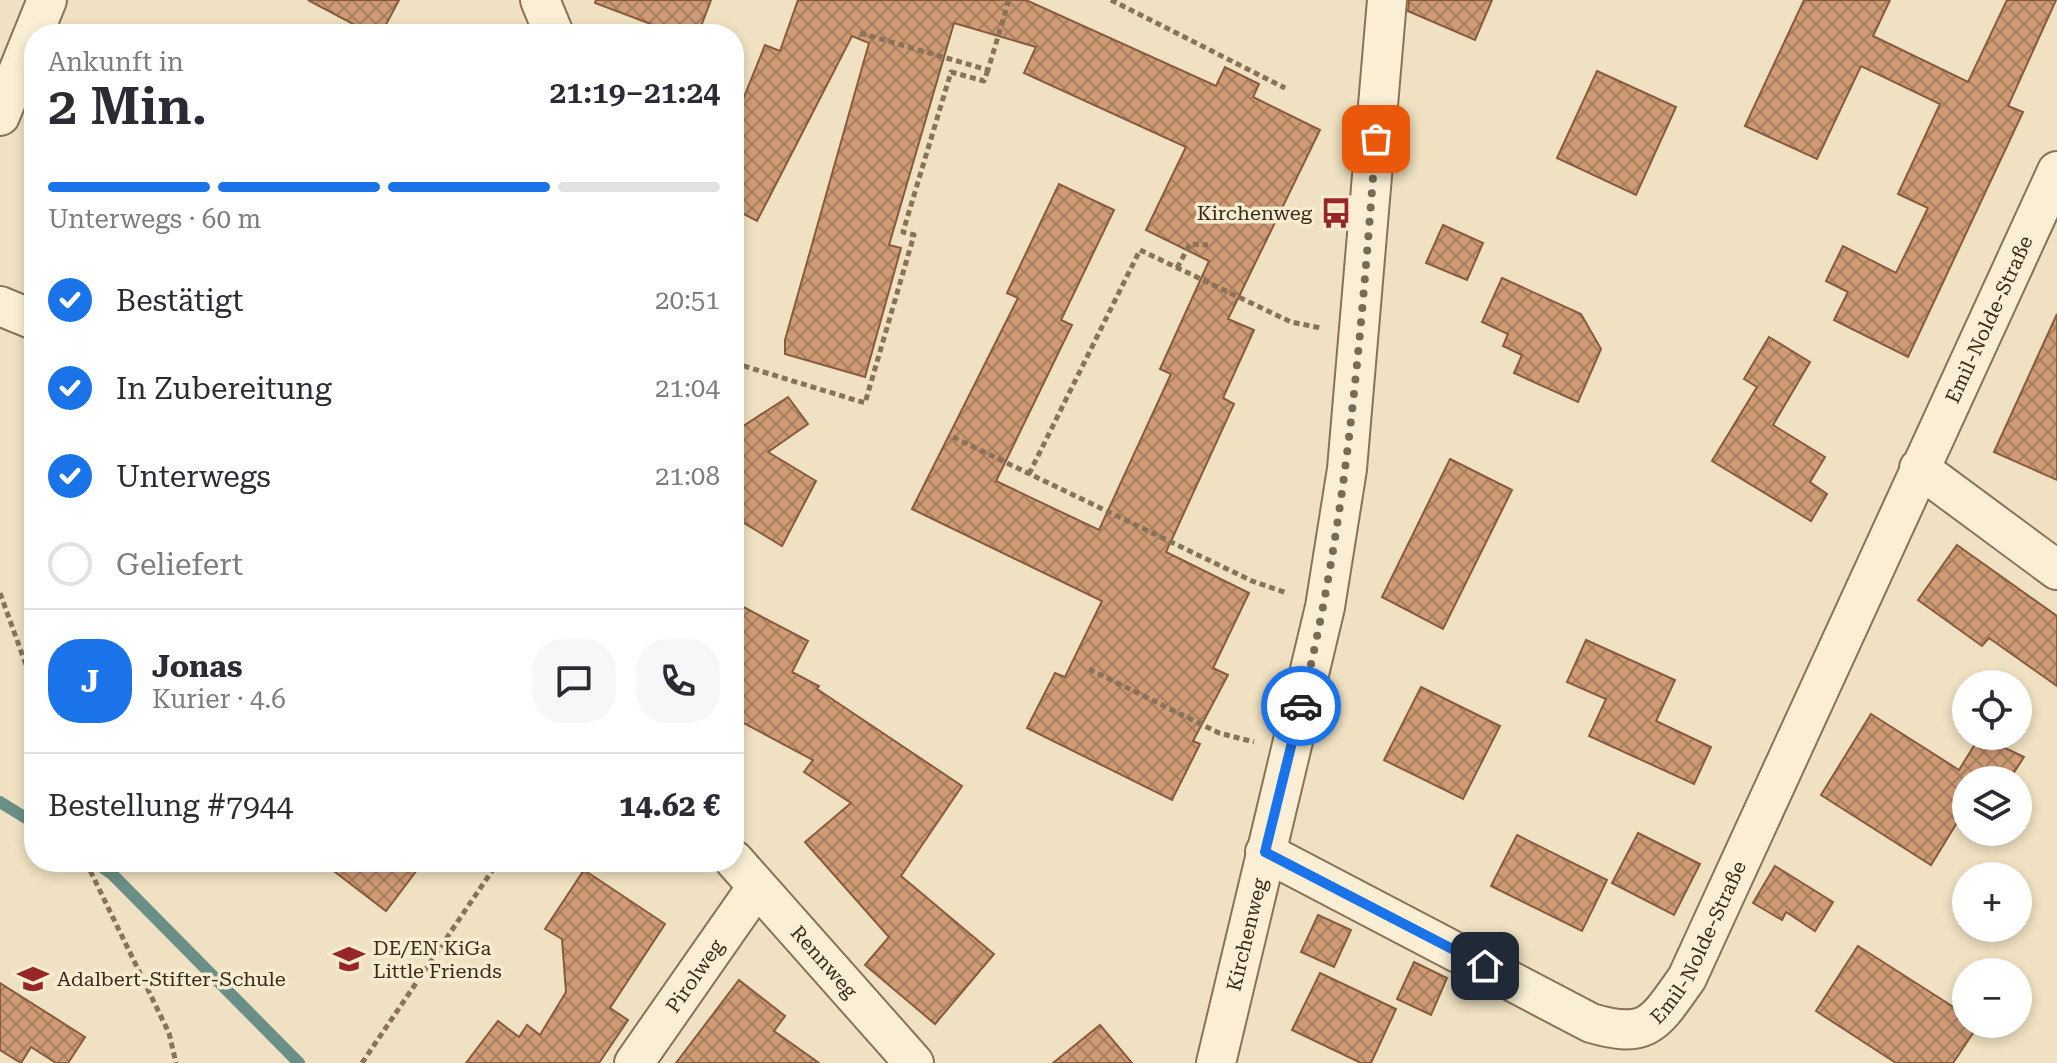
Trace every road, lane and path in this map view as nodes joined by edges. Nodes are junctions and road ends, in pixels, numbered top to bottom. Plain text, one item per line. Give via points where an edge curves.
1 (47, 0) edge
2 (540, 0) edge
3 (1009, 0) edge
4 (1111, 0) edge
5 (1387, 0) edge
6 (37, 24) edge
7 (550, 24) edge
8 (860, 33) dead end
9 (24, 57) edge
10 (988, 70) junction
11 (1285, 88) dead end
12 (0, 116) edge
13 (2057, 171) edge
14 (1208, 245) dead end
15 (1177, 268) junction
16 (0, 306) edge
17 (24, 316) edge
18 (1359, 335) junction
19 (744, 366) edge
20 (953, 437) dead end
21 (1919, 468) junction
22 (1029, 474) junction
23 (2057, 570) edge
24 (0, 593) edge
25 (1325, 607) junction
26 (24, 659) edge
27 (1089, 669) dead end
28 (1290, 751) junction
29 (1265, 852) junction
30 (91, 872) edge
31 (491, 872) edge
32 (745, 874) edge
33 (176, 1063) edge
34 (362, 1063) edge
35 (634, 1063) edge
36 (914, 1063) edge
37 (1216, 1063) edge

1 - 6 street
2 - 7 street
3 - 10 path
4 - 11 path
5 - 18 street, Kirchenweg
8 - 10 path
9 - 12 street
10 - 19 path via 984,81 951,72 903,232 914,235 865,403
13 - 21 street, Emil-Nolde-Straße
14 - 15 path via 1190,244
15 - 18 path via 1291,322
15 - 22 path via 1140,250
16 - 17 street
18 - 25 street, Kirchenweg via 1347,469
20 - 22 path
21 - 23 street
21 - 29 street, Emil-Nolde-Straße via 1687,978 1641,1029 1621,1032 1591,1023
22 - 25 path via 1252,581
24 - 26 path
25 - 28 street, Kirchenweg
27 - 28 path via 1219,733
28 - 29 street, Kirchenweg
29 - 37 street, Kirchenweg
30 - 33 path via 169,1033
31 - 34 path
32 - 35 street, Pirolweg
32 - 36 street, Rennweg

